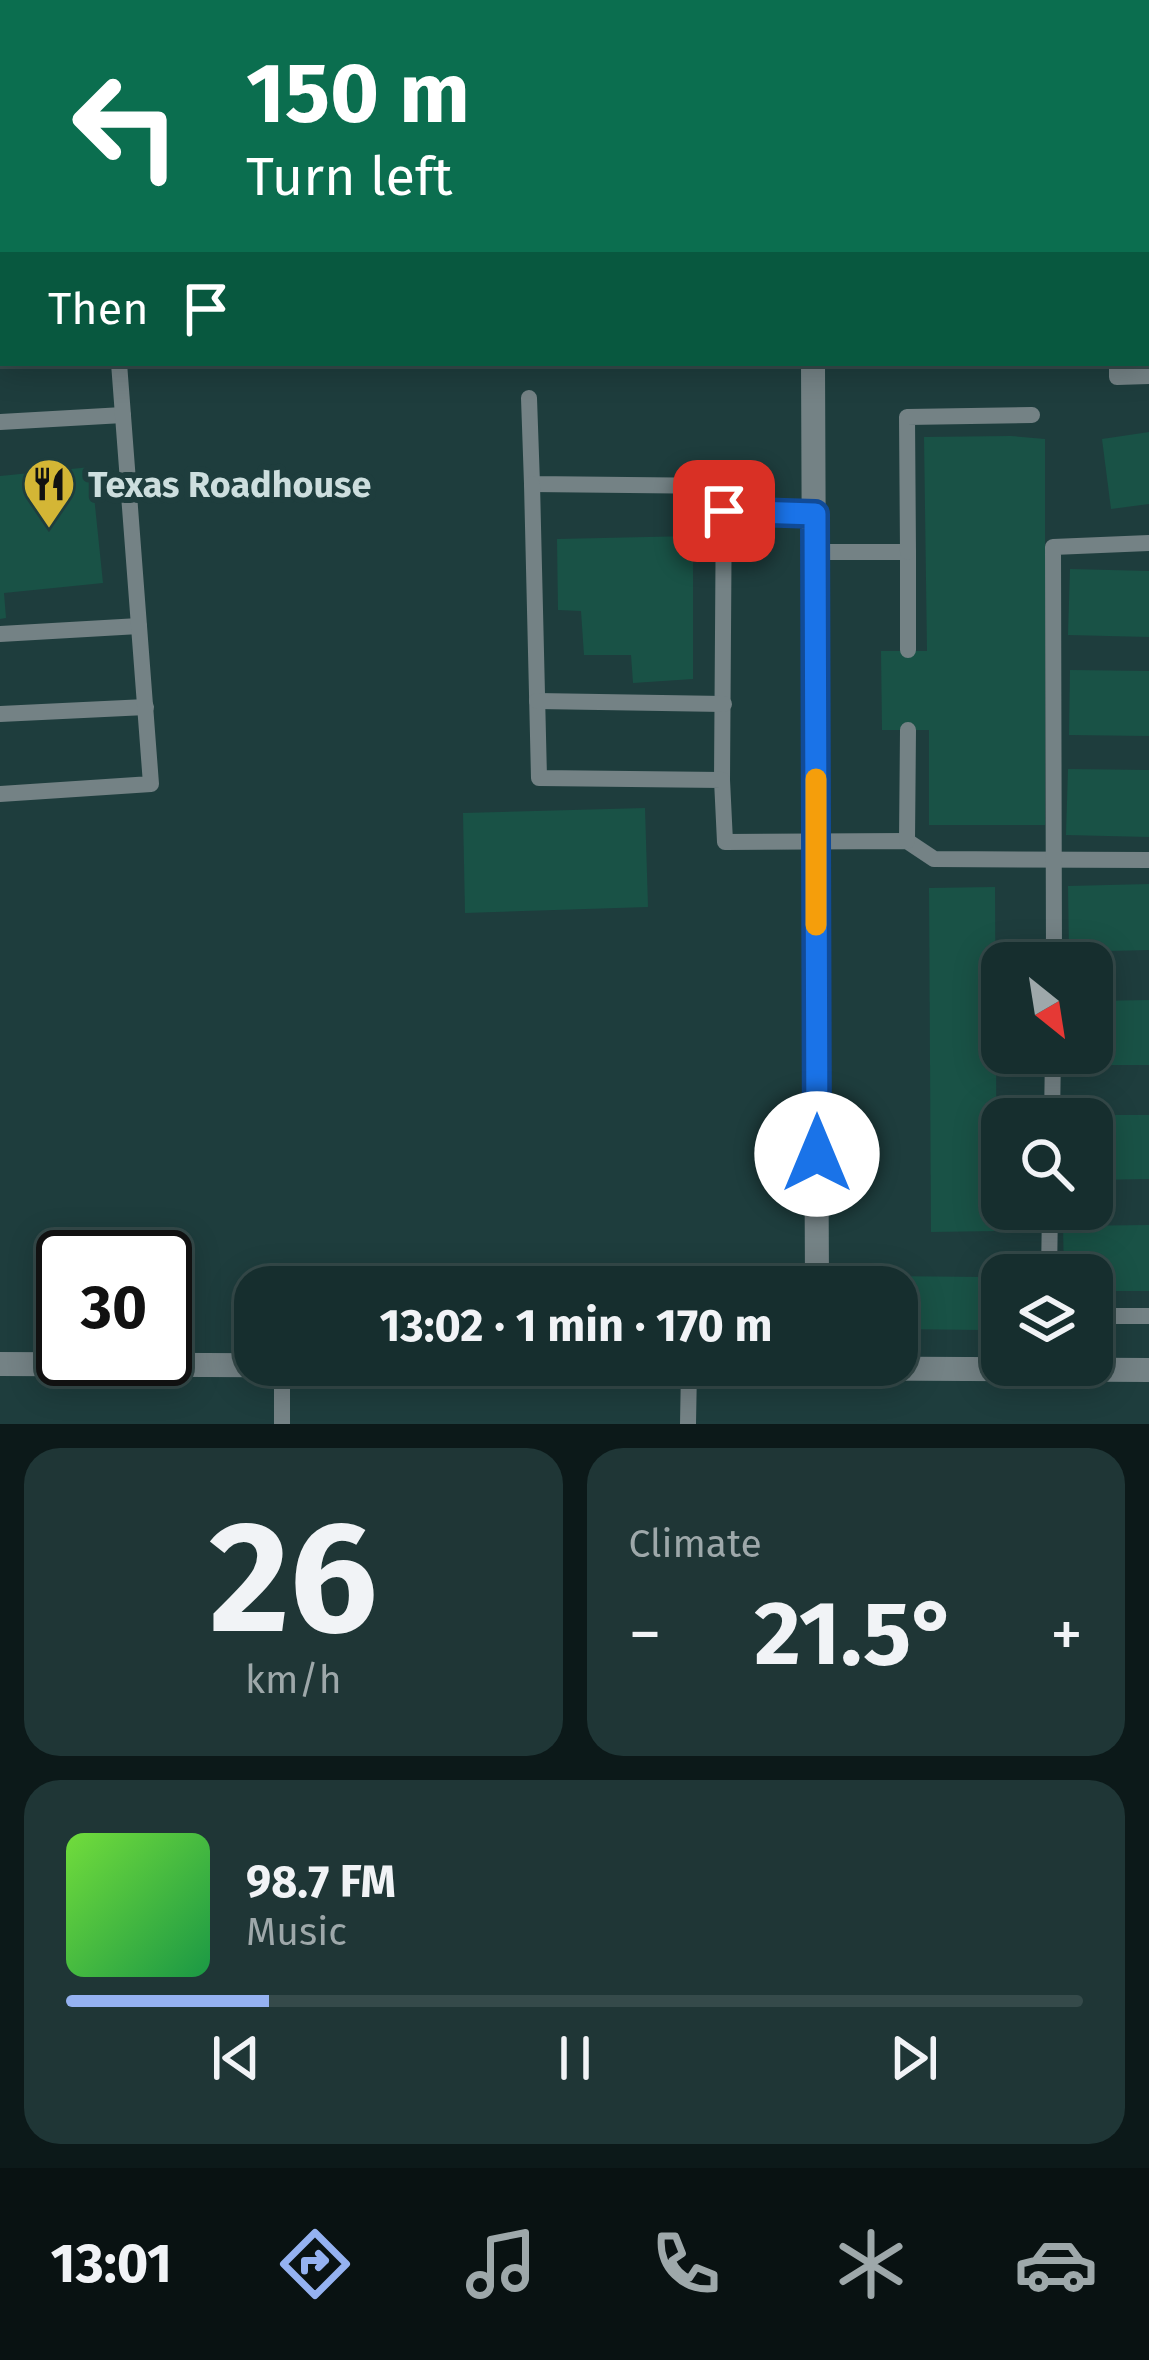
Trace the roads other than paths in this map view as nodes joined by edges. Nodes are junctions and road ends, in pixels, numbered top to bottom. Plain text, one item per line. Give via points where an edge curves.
1 (119, 366) edge
2 (813, 366) edge
3 (1117, 366) edge
4 (1149, 376) edge
5 (529, 398) dead end
6 (123, 415) junction
7 (1032, 415) dead end
8 (0, 422) edge
9 (532, 484) junction
10 (724, 511) junction
11 (815, 514) junction
12 (1149, 543) edge
13 (814, 552) junction
14 (908, 552) junction
15 (139, 626) junction
16 (0, 634) edge
17 (908, 650) dead end
18 (537, 701) junction
19 (724, 704) junction
20 (146, 707) junction
21 (0, 714) edge
22 (908, 730) dead end
23 (722, 780) junction
24 (0, 794) edge
25 (907, 841) junction
26 (816, 842) junction
27 (1056, 857) junction
28 (1149, 860) edge
29 (1054, 942) edge
30 (817, 1266) edge
31 (1113, 1316) edge
32 (1149, 1316) edge
33 (0, 1364) edge
34 (234, 1366) edge
35 (918, 1368) edge
36 (1149, 1370) edge
37 (282, 1386) edge
38 (689, 1386) edge
39 (282, 1424) edge
40 (688, 1424) edge

1 - 6 lane
2 - 11 street
3 - 4 lane via 1118,377
5 - 9 lane
6 - 8 lane
6 - 15 lane
7 - 14 lane via 907,417
9 - 10 lane via 724,486
9 - 18 lane
10 - 11 lane
10 - 19 lane
11 - 13 street
12 - 27 lane via 1053,547
13 - 14 lane
13 - 26 street
14 - 17 lane
15 - 16 lane
15 - 20 lane
18 - 19 lane
18 - 23 lane via 539,778
19 - 23 lane
20 - 21 lane
20 - 24 lane via 151,784
22 - 25 lane
23 - 26 lane via 725,842
25 - 26 lane
25 - 27 lane via 934,859
26 - 30 street
27 - 28 lane
27 - 29 lane
31 - 32 lane
33 - 34 street
35 - 36 street
37 - 39 lane
38 - 40 lane

